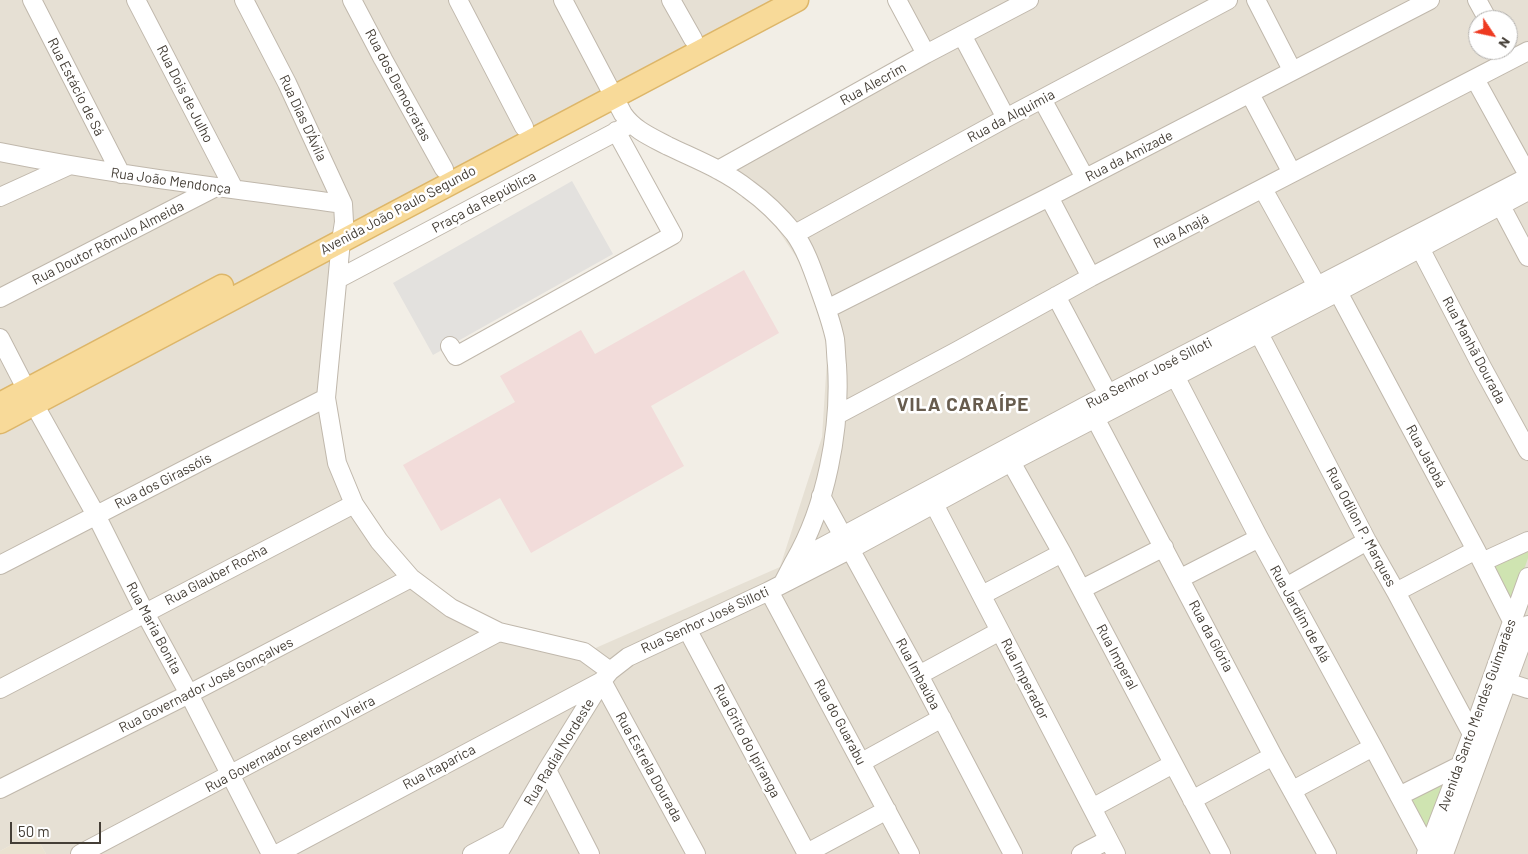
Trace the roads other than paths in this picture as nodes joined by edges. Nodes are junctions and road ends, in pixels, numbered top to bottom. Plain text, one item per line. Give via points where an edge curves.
1 (32, 0) edge
2 (136, 0) edge
3 (244, 0) edge
4 (352, 0) edge
5 (458, 0) edge
6 (563, 0) edge
7 (671, 0) edge
8 (768, 0) edge
9 (797, 0) edge
10 (897, 0) edge
11 (1029, 0) edge
12 (1256, 0) edge
13 (1430, 0) edge
14 (1220, 2) edge
15 (962, 35) junction
16 (693, 39) junction
17 (926, 54) junction
18 (1500, 60) edge
19 (1292, 70) junction
20 (1475, 78) junction
21 (611, 90) junction
22 (1250, 94) junction
23 (1042, 99) junction
24 (1006, 118) junction
25 (524, 127) junction
26 (623, 128) junction
27 (0, 152) edge
28 (68, 166) junction
29 (444, 169) junction
30 (718, 170) junction
31 (1292, 173) junction
32 (120, 174) junction
33 (1528, 176) edge
34 (1085, 178) junction
35 (225, 188) junction
36 (1263, 189) junction
37 (1528, 191) edge
38 (1049, 197) junction
39 (0, 198) edge
40 (1500, 206) junction
41 (343, 222) junction
42 (795, 234) junction
43 (1420, 248) junction
44 (1528, 257) edge
45 (1091, 277) junction
46 (338, 279) junction
47 (1317, 286) junction
48 (1338, 292) junction
49 (1056, 296) junction
50 (0, 298) edge
51 (827, 309) junction
52 (1255, 326) junction
53 (0, 338) edge
54 (450, 346) dead end
55 (1175, 376) junction
56 (1108, 394) junction
57 (30, 396) junction
58 (326, 398) junction
59 (0, 404) edge
60 (837, 415) junction
61 (1095, 418) junction
62 (0, 422) edge
63 (1528, 451) edge
64 (1011, 462) junction
65 (821, 496) junction
66 (354, 504) junction
67 (934, 504) junction
68 (96, 515) junction
69 (1259, 538) junction
70 (1367, 541) junction
71 (1528, 541) edge
72 (847, 543) junction
73 (1164, 547) junction
74 (1062, 553) junction
75 (1479, 556) junction
76 (794, 562) junction
77 (0, 565) edge
78 (1528, 577) edge
79 (411, 578) junction
80 (1181, 578) junction
81 (776, 587) junction
82 (1286, 587) junction
83 (1082, 589) junction
84 (1396, 592) junction
85 (982, 595) junction
86 (145, 613) junction
87 (1520, 623) edge
88 (687, 629) junction
89 (1000, 631) junction
90 (499, 632) junction
91 (628, 656) joint
92 (919, 675) junction
93 (606, 676) junction
94 (1500, 680) junction
95 (0, 689) edge
96 (1528, 689) edge
97 (189, 694) junction
98 (942, 718) junction
99 (1472, 734) junction
100 (1373, 747) junction
101 (1273, 756) junction
102 (862, 762) junction
103 (1173, 764) junction
104 (1459, 766) junction
105 (547, 770) junction
106 (230, 775) junction
107 (0, 788) edge
108 (1292, 790) junction
109 (1400, 796) junction
110 (1192, 800) junction
111 (1092, 808) junction
112 (887, 810) junction
113 (510, 834) junction
114 (1112, 847) edge
115 (1433, 853) edge
116 (80, 854) edge
117 (271, 854) edge
118 (277, 854) edge
119 (472, 854) edge
120 (498, 854) edge
121 (590, 854) edge
122 (696, 854) edge
123 (807, 854) edge
124 (910, 854) edge
125 (1013, 854) edge
126 (1082, 854) edge
127 (1221, 854) edge
128 (1327, 854) edge

1 - 32 street, Rua Estácio de Sá
2 - 35 street, Rua Dois de Julho
3 - 41 street, Rua Dias D'Ávila via 288,83
4 - 29 street, Rua dos Democratas
5 - 25 street
6 - 21 street
7 - 16 street
8 - 16 main road, Avenida João Paulo Segundo
9 - 21 main road, Avenida João Paulo Segundo
10 - 17 street
11 - 15 street, Rua Alecrim
12 - 19 street
13 - 19 street, Rua da Amizade
14 - 23 street, Rua da Alquimia
15 - 17 street, Rua Alecrim
15 - 24 street
16 - 21 main road, Avenida João Paulo Segundo
17 - 30 street, Rua Alecrim
18 - 20 street, Rua Anajá
19 - 22 street, Rua da Amizade
20 - 31 street, Rua Anajá
20 - 33 street
21 - 25 main road, Avenida João Paulo Segundo
21 - 26 street via 623,114
21 - 41 main road, Avenida João Paulo Segundo
22 - 31 street
22 - 34 street, Rua da Amizade
23 - 24 street, Rua da Alquimia
23 - 34 street
24 - 42 street, Rua da Alquimia
25 - 29 main road, Avenida João Paulo Segundo
26 - 30 street via 649,136
26 - 46 street, Praça da República
26 - 54 street via 674,235 597,270 456,356
27 - 28 street, Rua João Mendonça
28 - 32 street, Rua João Mendonça
28 - 39 street
29 - 41 main road, Avenida João Paulo Segundo
30 - 42 street via 766,203
31 - 36 street, Rua Anajá
32 - 35 street, Rua João Mendonça
33 - 47 street, Rua Senhor José Silloti
34 - 38 street, Rua da Amizade
35 - 41 street, Rua João Mendonça
35 - 50 street, Rua Doutor Rômulo Almeida
36 - 45 street, Rua Anajá
36 - 47 street
37 - 40 street, Rua Senhor José Silloti
38 - 45 street
38 - 51 street, Rua da Amizade
40 - 43 street, Rua Senhor José Silloti
40 - 44 street
41 - 46 street
41 - 57 main road, Avenida João Paulo Segundo
42 - 51 street
43 - 48 street, Rua Senhor José Silloti
43 - 63 street, Rua Manhã Dourada
45 - 49 street, Rua Anajá
46 - 58 street
47 - 52 street, Rua Senhor José Silloti
48 - 52 street, Rua Senhor José Silloti
48 - 75 street, Rua Jatobá
49 - 56 street
49 - 60 street, Rua Anajá
51 - 60 street via 835,340
52 - 55 street, Rua Senhor José Silloti
52 - 56 street, Rua Senhor José Silloti
52 - 70 street, Rua Odilon P. Marques
53 - 57 street, Rua Maria Bonita
55 - 61 street, Rua Senhor José Silloti
55 - 69 street, Rua Jardim de Alá
56 - 72 street, Rua Senhor José Silloti
57 - 59 main road, Avenida João Paulo Segundo
57 - 62 main road, Avenida João Paulo Segundo
57 - 68 street, Rua Maria Bonita
58 - 66 street via 337,463
58 - 68 street, Rua dos Girassóis
60 - 65 street
61 - 64 street, Rua Senhor José Silloti
61 - 73 street, Rua da Glória
64 - 67 street, Rua Senhor José Silloti
64 - 74 street, Rua Imperal
65 - 72 street, Rua Imbaúba
65 - 76 street via 805,544
66 - 79 street via 379,542
66 - 86 street, Rua Glauber Rocha
67 - 72 street, Rua Senhor José Silloti
67 - 85 street, Rua Imperador
68 - 77 street, Rua dos Girassóis
68 - 86 street, Rua Maria Bonita
69 - 80 street
69 - 82 street, Rua Jardim de Alá
70 - 82 street
70 - 84 street, Rua Odilon P. Marques
71 - 75 street
72 - 76 street, Rua Senhor José Silloti
72 - 81 street, Rua Senhor José Silloti
72 - 92 street, Rua Imbaúba
73 - 80 street, Rua da Glória
73 - 83 street
74 - 83 street, Rua Imperal
74 - 85 street
75 - 84 street
75 - 87 street, Rua Jatobá
76 - 81 street, Rua Senhor José Silloti
78 - 87 street, Avenida Santo Mendes Guimarães
79 - 90 street via 451,608
79 - 97 street, Rua Governador José Gonçalves
80 - 101 street, Rua da Glória
81 - 88 street, Rua Senhor José Silloti
81 - 102 street, Rua do Guarabu
82 - 100 street, Rua Jardim de Alá
83 - 103 street, Rua Imperal
84 - 99 street, Rua Odilon P. Marques
85 - 89 street, Rua Imperador
86 - 95 street, Rua Glauber Rocha
86 - 97 street, Rua Maria Bonita
87 - 94 street, Avenida Santo Mendes Guimarães
88 - 91 street, Rua Senhor José Silloti
88 - 123 street, Rua Grito do Ipiranga
89 - 92 street
89 - 111 street, Rua Imperador
90 - 93 street via 584,652
90 - 106 street, Rua Governador Severino Vieira
91 - 93 street, Rua Radial Nordeste
92 - 98 street, Rua Imbaúba
93 - 105 street, Rua Radial Nordeste
93 - 118 street, Rua Itaparica
93 - 122 street, Rua Estrela Dourada
94 - 96 street
94 - 99 street, Avenida Santo Mendes Guimarães
94 - 115 street, Avenida Santo Mendes Guimarães
97 - 106 street, Rua Maria Bonita
97 - 107 street, Rua Governador José Gonçalves
98 - 102 street
98 - 125 street, Rua Imbaúba
99 - 104 street, Avenida Santo Mendes Guimarães
100 - 108 street
100 - 109 street, Rua Jardim de Alá
101 - 108 street, Rua da Glória
101 - 110 street
102 - 112 street, Rua do Guarabu
103 - 110 street, Rua Imperal
103 - 111 street
104 - 109 street
104 - 115 street, Avenida Santo Mendes Guimarães
105 - 113 street, Rua Radial Nordeste
105 - 121 street
106 - 116 street, Rua Governador Severino Vieira
106 - 117 street, Rua Maria Bonita
108 - 128 street, Rua da Glória
109 - 115 street, Rua Jardim de Alá
110 - 127 street, Rua Imperal
111 - 114 street, Rua Imperador
112 - 123 street
112 - 124 street, Rua do Guarabu
113 - 119 street
113 - 120 street, Rua Radial Nordeste
114 - 126 street

